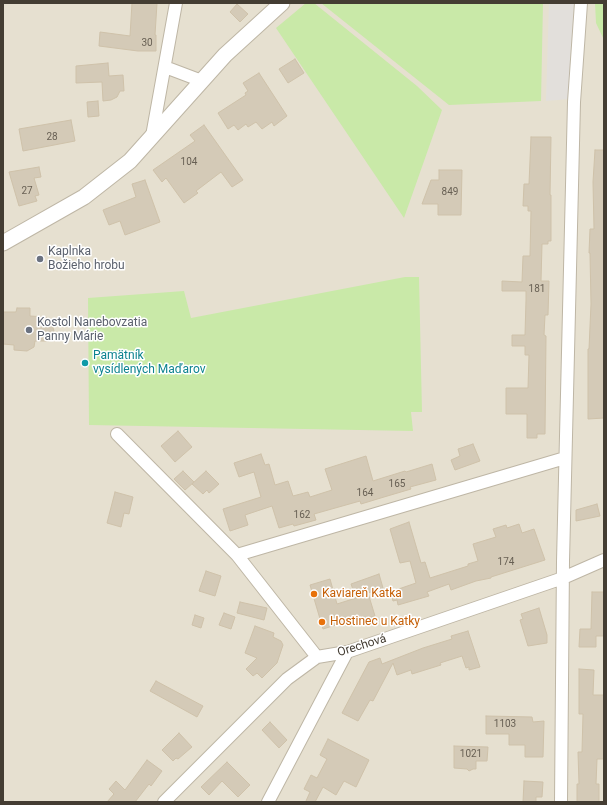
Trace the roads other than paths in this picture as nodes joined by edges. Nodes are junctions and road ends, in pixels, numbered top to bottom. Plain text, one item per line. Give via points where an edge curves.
1 (176, 3) edge
2 (282, 3) edge
3 (581, 3) edge
4 (165, 67) junction
5 (202, 81) junction
6 (152, 136) junction
7 (3, 243) edge
8 (117, 434) dead end
9 (565, 458) junction
10 (237, 555) junction
11 (604, 560) edge
12 (563, 578) junction
13 (347, 652) junction
14 (317, 657) junction
15 (164, 802) edge
16 (268, 802) edge
17 (561, 802) edge

1 - 4 street
2 - 5 street via 225,55
3 - 9 street via 574,102
4 - 5 street
4 - 6 street
5 - 6 street
6 - 7 street via 130,161 84,198
8 - 10 street
9 - 10 street
9 - 12 street
10 - 14 street
11 - 12 street, Orechová
12 - 13 street, Orechová
12 - 17 street
13 - 14 street, Orechová
13 - 16 street
14 - 15 street, Orechová via 287,679

